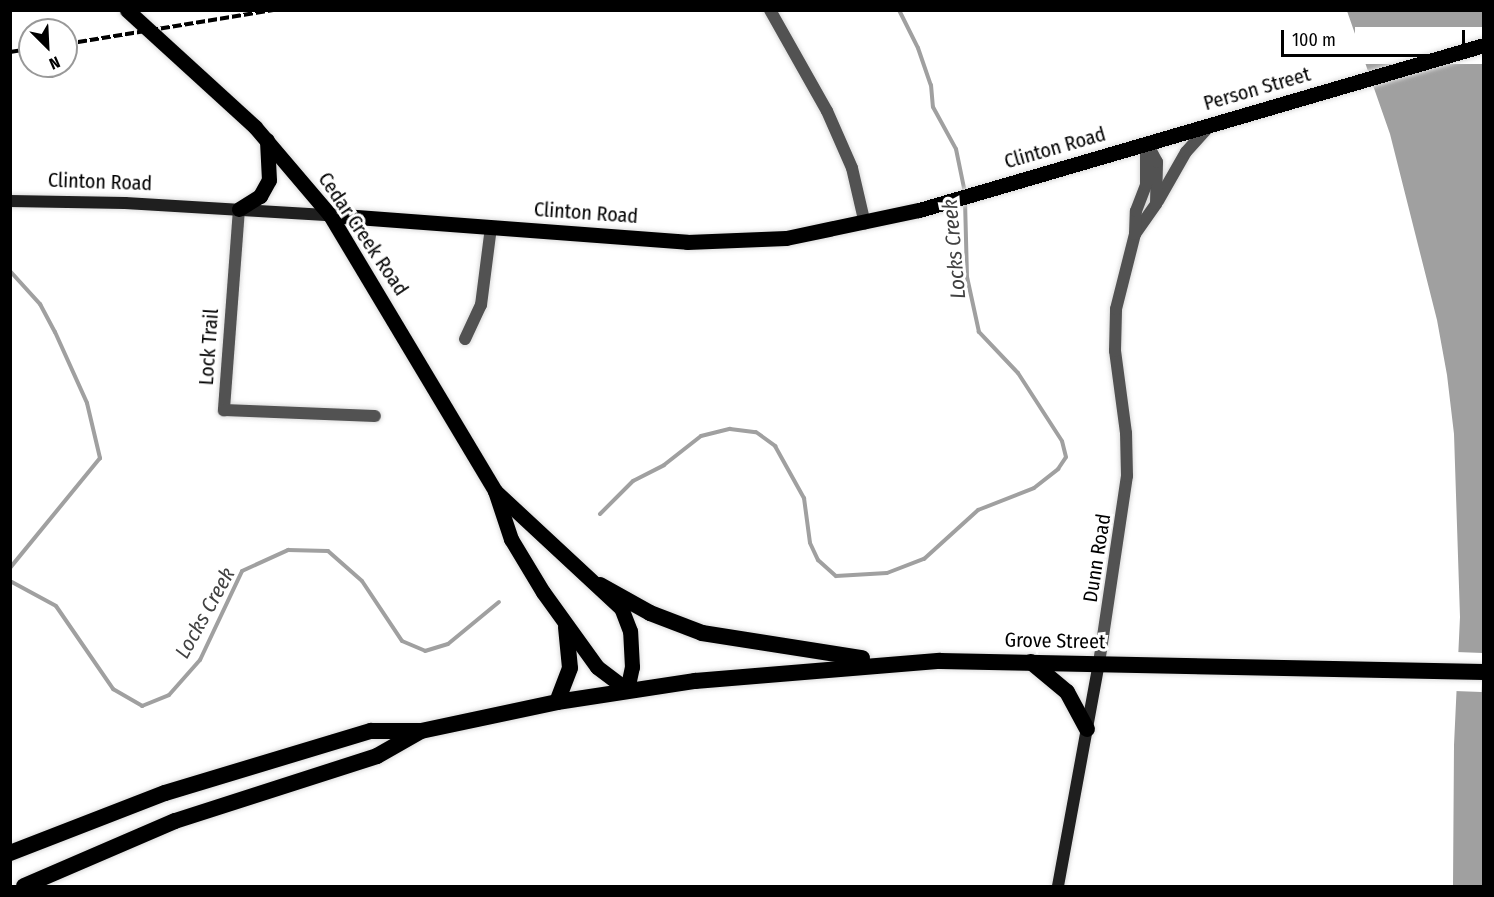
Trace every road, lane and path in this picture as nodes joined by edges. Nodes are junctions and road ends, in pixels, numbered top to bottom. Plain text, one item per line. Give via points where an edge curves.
1 (127, 10) edge
2 (770, 10) edge
3 (1484, 45) edge
4 (1211, 124) junction
5 (267, 140) junction
6 (1146, 143) junction
7 (10, 201) edge
8 (1156, 204) junction
9 (239, 209) junction
10 (330, 215) junction
11 (865, 224) junction
12 (491, 227) junction
13 (1135, 234) junction
14 (465, 339) dead end
15 (375, 416) dead end
16 (495, 491) junction
17 (600, 585) junction
18 (566, 627) junction
19 (1031, 662) junction
20 (896, 663) junction
21 (1099, 663) junction
22 (1484, 672) edge
23 (627, 690) junction
24 (557, 702) junction
25 (1087, 729) junction
26 (421, 731) junction
27 (10, 853) edge
28 (24, 886) edge
29 (1058, 886) edge

1 - 5 main road, Cedar Creek Road
2 - 11 street via 827,111 852,168
3 - 4 main road, Person Street
4 - 6 main road, Person Street
4 - 8 street, Dunn Road via 1186,153
5 - 9 main road via 269,180 260,196
5 - 10 main road, Cedar Creek Road
6 - 8 street via 1157,162
6 - 11 main road, Clinton Road
6 - 13 street, Dunn Road via 1146,185 1136,211
7 - 9 main road, Clinton Road
8 - 13 street, Dunn Road
9 - 10 main road, Clinton Road
9 - 15 street, Lock Trail via 224,410
10 - 12 main road, Clinton Road
10 - 16 main road, Cedar Creek Road
11 - 12 main road, Clinton Road via 786,238 717,242
12 - 14 street via 481,305
13 - 21 street, Dunn Road via 1119,289 1115,330 1126,434 1126,496
16 - 17 main road, Cedar Creek Road
16 - 18 main road, Cedar Creek Road via 511,539
17 - 20 highway via 650,613 702,633
17 - 23 main road, Cedar Creek Road via 629,623 632,667
18 - 23 main road, Cedar Creek Road via 597,667
18 - 24 highway via 570,668
19 - 20 highway, Grove Street
19 - 21 highway, Grove Street
19 - 25 highway via 1067,692
20 - 23 highway, Grove Street
21 - 22 highway, Grove Street
21 - 25 main road, Dunn Road
23 - 24 highway, Grove Street
24 - 26 highway, Grove Street
25 - 29 main road, Dunn Road
26 - 27 highway via 370,731 302,750 165,793
26 - 28 highway via 377,756 175,822

